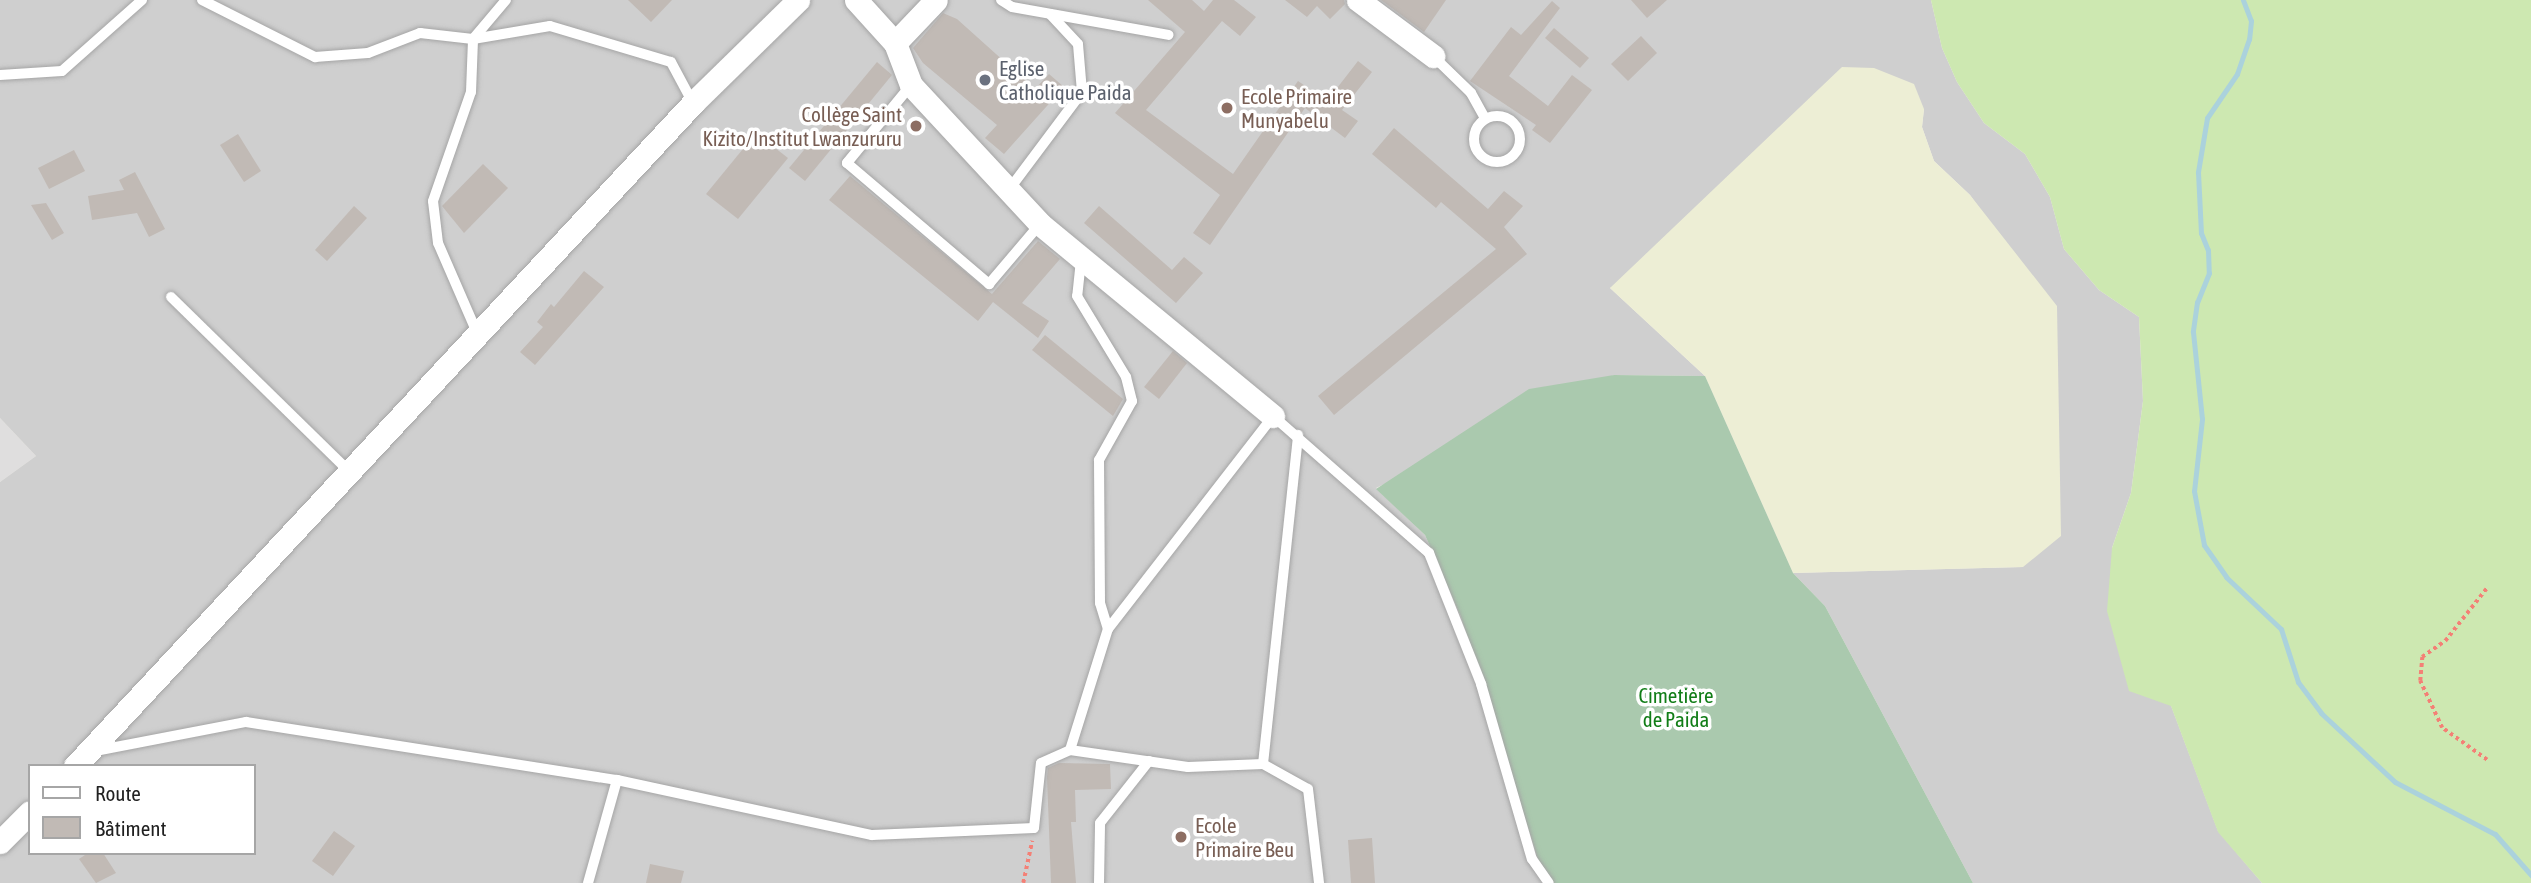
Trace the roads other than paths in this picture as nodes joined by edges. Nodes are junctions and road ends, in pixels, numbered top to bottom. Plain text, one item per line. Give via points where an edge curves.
1 (142, 0) edge
2 (202, 0) edge
3 (506, 0) edge
4 (798, 0) edge
5 (856, 0) edge
6 (936, 0) edge
7 (1001, 0) edge
8 (1358, 0) edge
9 (1050, 14) junction
10 (1169, 34) dead end
11 (473, 39) junction
12 (895, 43) junction
13 (1433, 56) joint
14 (0, 75) edge
15 (911, 85) junction
16 (694, 103) junction
17 (1485, 118) junction
18 (1008, 191) junction
19 (1040, 224) junction
20 (1081, 260) junction
21 (171, 297) dead end
22 (478, 335) junction
23 (1273, 416) junction
24 (1298, 435) junction
25 (350, 472) junction
26 (1108, 629) junction
27 (1070, 750) junction
28 (82, 759) edge
29 (1149, 761) junction
30 (1264, 764) junction
31 (617, 780) junction
32 (28, 814) edge
33 (0, 842) edge
34 (588, 883) edge
35 (1099, 883) edge
36 (1319, 883) edge
37 (1549, 883) edge

1 - 14 lane via 62,71
2 - 11 lane via 315,57 368,53 420,33
3 - 11 lane
4 - 16 street
5 - 12 street
6 - 12 street
7 - 9 lane
8 - 13 street
9 - 10 lane
9 - 18 lane via 1078,44 1082,92
11 - 16 lane via 550,26 671,62
11 - 22 lane via 471,92 433,201 438,243
12 - 15 street
13 - 17 lane via 1471,93
15 - 18 street
15 - 19 lane via 847,163 989,284
16 - 22 street
17 - 17 lane via 1475,129 1473,144 1480,156 1494,163 1508,160 1519,150 1520,135 1513,122 1500,116
18 - 19 street
19 - 20 street
20 - 23 street
20 - 26 lane via 1077,296 1126,377 1132,401 1099,460 1100,603
21 - 25 lane
22 - 25 street
23 - 24 lane
23 - 26 lane
24 - 30 lane
24 - 37 lane via 1429,553 1481,684 1532,859
25 - 28 street
26 - 27 lane
27 - 29 lane
27 - 31 lane via 1041,763 1034,828 872,835
28 - 31 lane via 246,722
29 - 30 lane via 1188,767
29 - 35 lane via 1100,823
30 - 36 lane via 1308,789
31 - 34 lane
32 - 33 street

